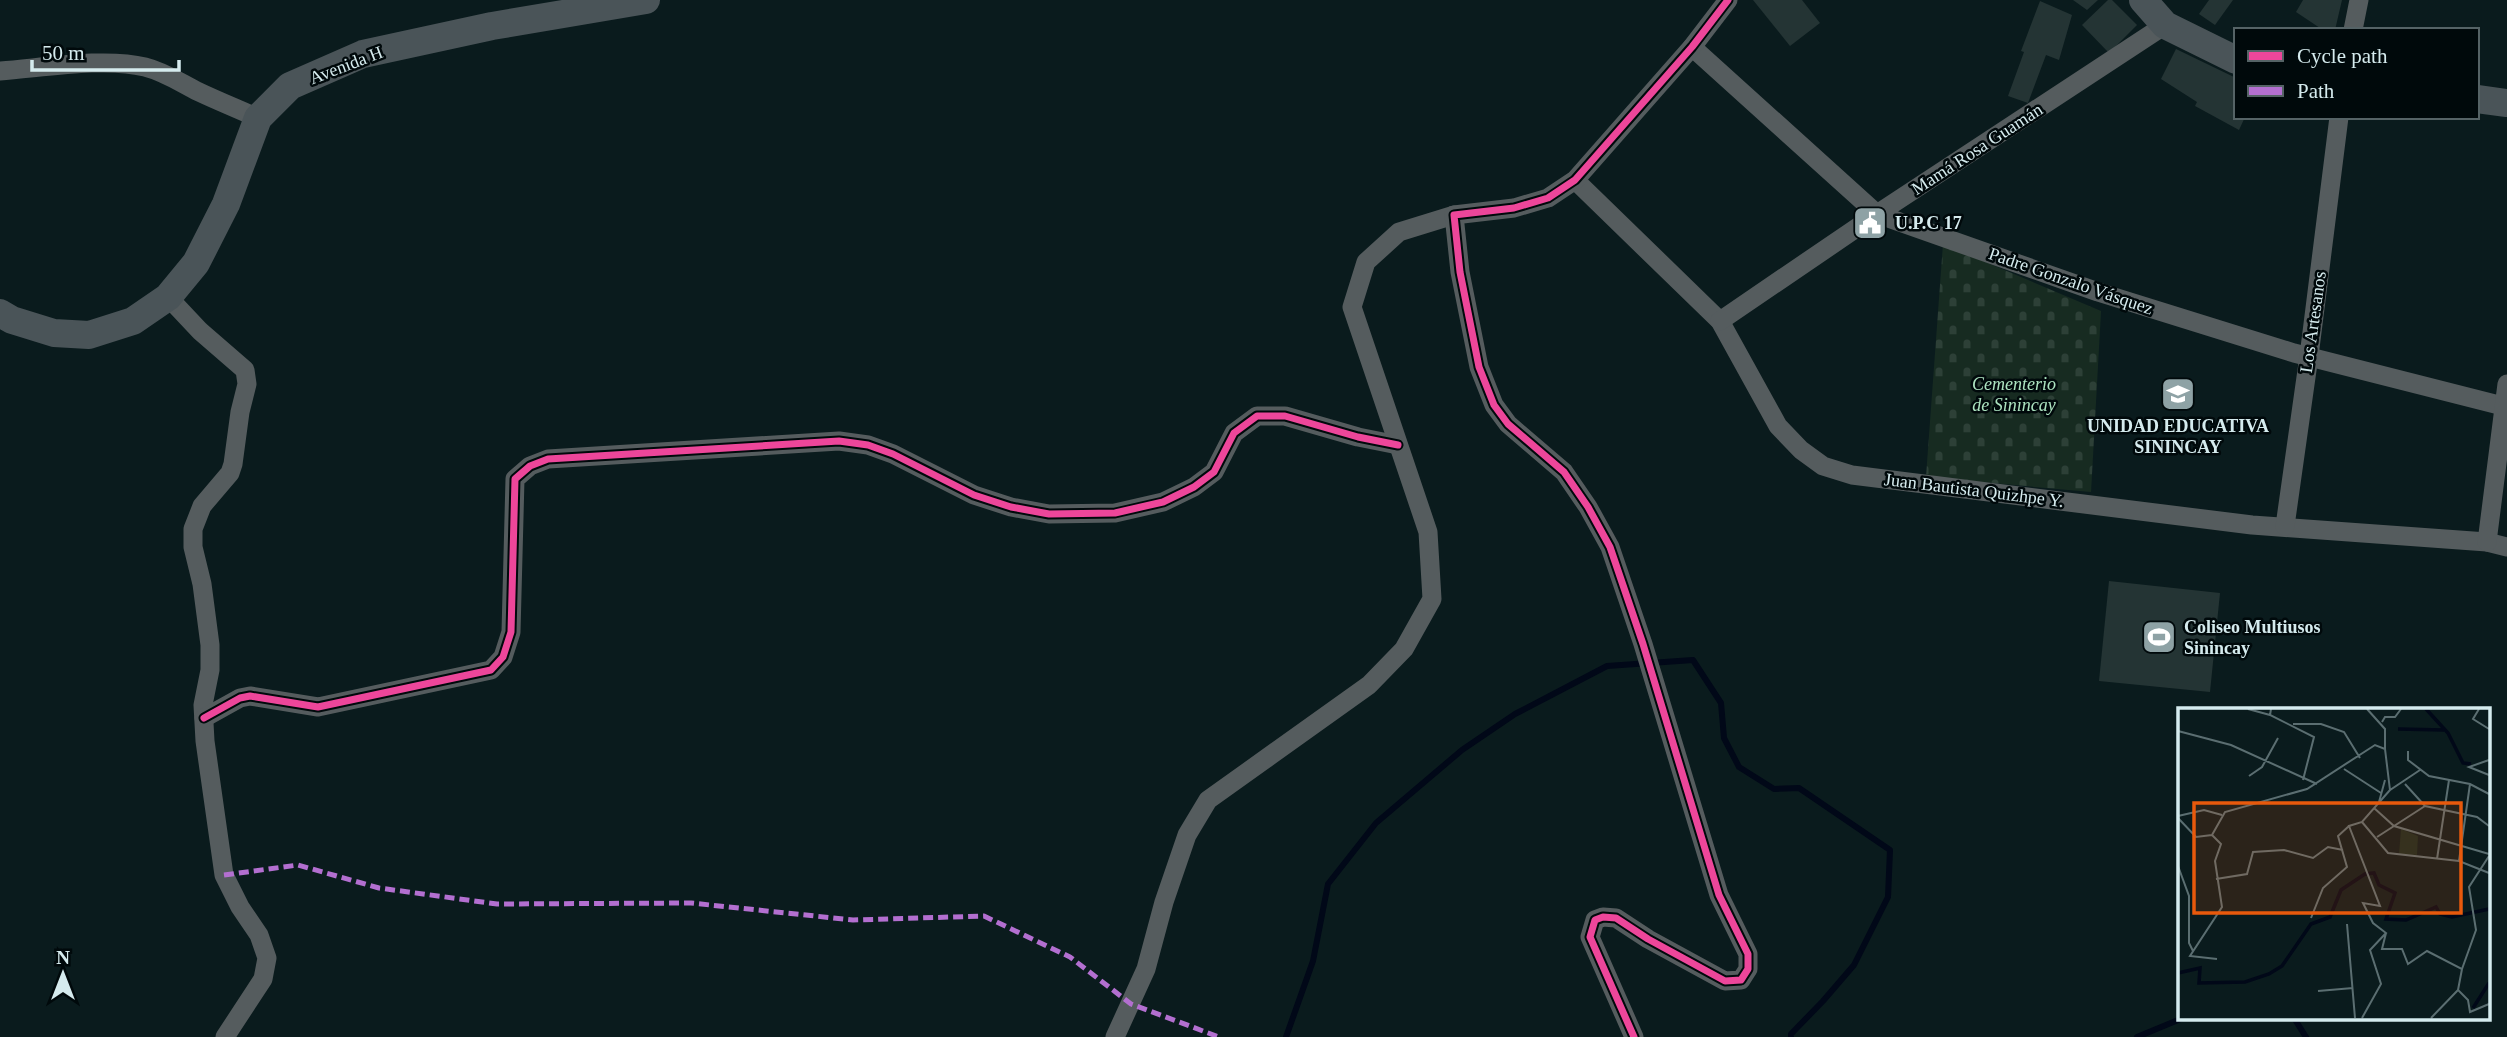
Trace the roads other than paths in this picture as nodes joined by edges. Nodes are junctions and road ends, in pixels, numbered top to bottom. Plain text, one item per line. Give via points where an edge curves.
1 (646, 0) edge
2 (1728, 0) edge
3 (2143, 0) edge
4 (2359, 0) edge
5 (2165, 25) junction
6 (2353, 28) edge
7 (1692, 47) junction
8 (2234, 59) edge
9 (0, 71) edge
10 (2479, 99) edge
11 (2507, 103) edge
12 (258, 118) junction
13 (2339, 119) edge
14 (1575, 180) junction
15 (1877, 214) junction
16 (1454, 215) junction
17 (168, 297) junction
18 (0, 313) edge
19 (1720, 321) junction
20 (2309, 356) junction
21 (2507, 384) edge
22 (2505, 406) edge
23 (1398, 445) junction
24 (2285, 526) junction
25 (2487, 542) junction
26 (2507, 547) edge
27 (204, 718) junction
28 (226, 1037) edge
29 (1115, 1037) edge
30 (1634, 1037) edge

1 - 12 street, Avenida H via 363,54 290,86
2 - 7 street
3 - 5 street
4 - 6 street
5 - 8 street
5 - 15 street, Mamá Rosa Guamán
7 - 14 street
7 - 15 street, Padre Gonzalo Vásquez
9 - 12 street via 127,64 162,72
10 - 11 street
12 - 17 street, Avenida H via 226,204 196,263
13 - 20 street, Los Artesanos
14 - 16 street via 1548,198 1514,208
14 - 19 street, Juan Bautista Quizhpe Y.
15 - 19 street, Mamá Rosa Guamán
15 - 20 street, Padre Gonzalo Vásquez via 2098,292
16 - 23 street via 1399,232 1366,262 1352,307
16 - 30 street via 1479,366 1494,405 1508,424 1564,472 1610,547 1719,895 1748,954 1748,968 1741,979 1725,982 1616,918 1595,920 1590,937
17 - 18 street, Avenida H via 134,321 89,335 54,332
17 - 27 street via 244,370 247,384 230,473 202,506 193,529 210,645
19 - 24 street, Juan Bautista Quizhpe Y. via 1778,426 1823,466 1852,475
20 - 22 street, Padre Gonzalo Vásquez
20 - 24 street, Los Artesanos
21 - 22 street
22 - 25 street
23 - 27 street via 1285,416 1257,416 1234,433 1214,472 1194,487 1163,502 1115,513 1049,514 1011,508 974,495 893,454 839,441 548,458 515,479 511,632 503,657 492,670 318,707 250,696
23 - 29 street via 1428,532 1432,598 1404,649 1369,685 1208,800 1187,835 1146,969
24 - 25 street, Juan Bautista Quizhpe Y.
25 - 26 street, Juan Bautista Quizhpe Y.
27 - 28 street via 224,875 267,957 263,979

